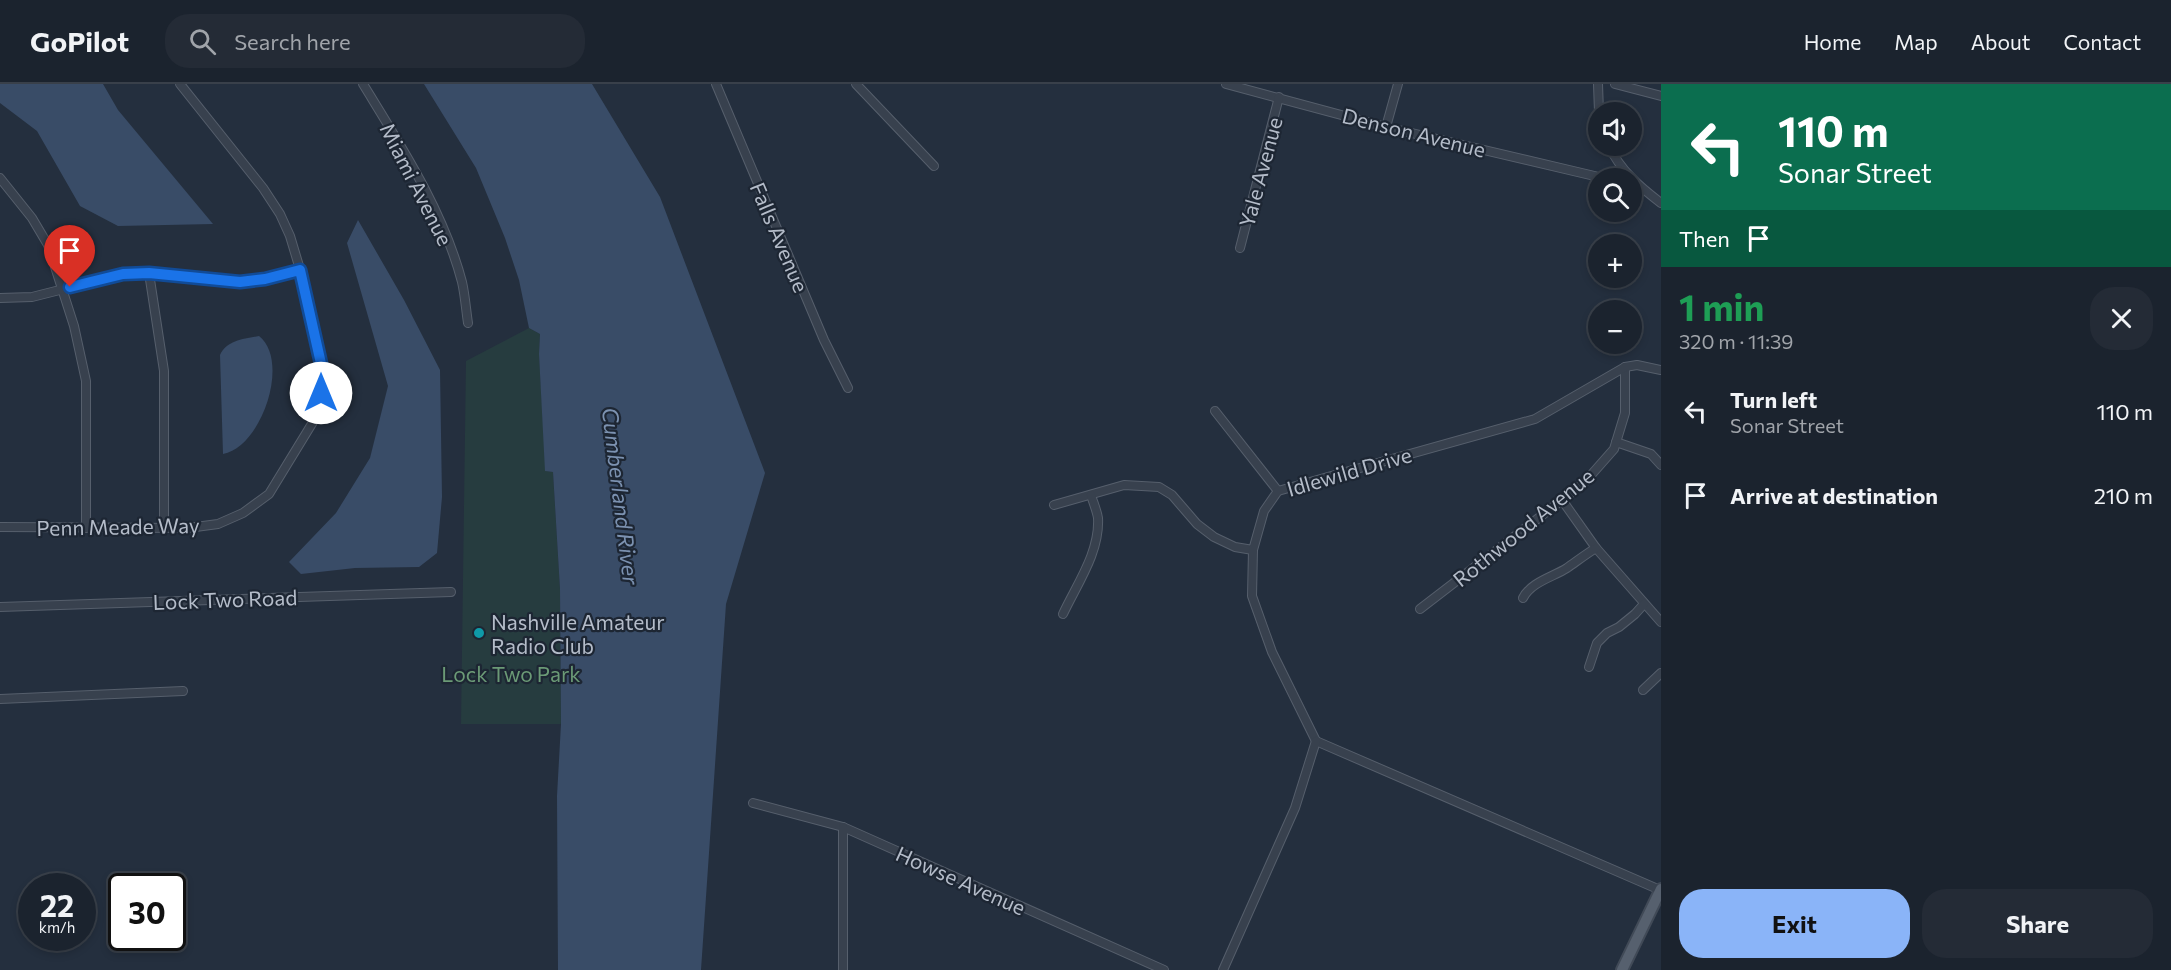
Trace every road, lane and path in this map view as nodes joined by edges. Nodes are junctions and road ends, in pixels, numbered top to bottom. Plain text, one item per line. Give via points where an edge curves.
1 (180, 84) edge
2 (363, 84) edge
3 (716, 84) edge
4 (856, 84) edge
5 (1226, 84) edge
6 (1398, 84) edge
7 (1598, 84) edge
8 (1615, 84) edge
9 (1661, 96) edge
10 (1279, 97) junction
11 (1599, 102) edge
12 (1386, 127) junction
13 (934, 166) dead end
14 (1588, 174) edge
15 (0, 178) edge
16 (1642, 190) edge
17 (1661, 202) edge
18 (1240, 248) dead end
19 (300, 270) junction
20 (149, 273) junction
21 (61, 289) junction
22 (0, 298) edge
23 (468, 323) dead end
24 (1625, 367) junction
25 (1661, 370) edge
26 (848, 388) dead end
27 (1215, 411) dead end
28 (1616, 442) junction
29 (1661, 465) edge
30 (1278, 490) junction
31 (1091, 495) junction
32 (1562, 500) junction
33 (1053, 505) dead end
34 (164, 526) junction
35 (0, 528) edge
36 (86, 528) junction
37 (1596, 548) junction
38 (1253, 550) junction
39 (451, 592) dead end
40 (1523, 598) dead end
41 (1644, 604) junction
42 (0, 607) edge
43 (1420, 609) dead end
44 (1064, 614) dead end
45 (1661, 622) edge
46 (1589, 667) dead end
47 (1661, 673) edge
48 (1643, 690) dead end
49 (183, 692) dead end
50 (0, 699) edge
51 (1316, 741) junction
52 (753, 803) dead end
53 (843, 827) junction
54 (1660, 889) edge
55 (843, 970) edge
56 (1164, 970) edge
57 (1223, 970) edge
58 (1622, 970) edge

1 - 19 street, Penn Meade Way via 264,188 290,236
2 - 23 street, Miami Avenue via 406,153 440,220 462,282
3 - 26 street, Falls Avenue
4 - 13 street
5 - 10 street, Denson Avenue
6 - 12 street
7 - 11 street
8 - 9 street
10 - 12 street, Denson Avenue
10 - 18 street, Yale Avenue
12 - 14 street, Denson Avenue
15 - 21 street via 48,245
16 - 17 street
19 - 20 street via 240,282
19 - 34 street, Penn Meade Way via 322,368 321,393 313,422 269,494 243,513 218,524
20 - 21 street via 111,276
20 - 34 street via 164,372
21 - 22 street via 32,297
21 - 36 street via 86,381
24 - 25 street
24 - 28 street, Rothwood Avenue via 1625,413
24 - 30 street, Idlewild Drive via 1535,419
27 - 30 street
28 - 29 street via 1651,454
28 - 32 street, Rothwood Avenue via 1584,483
30 - 38 street, Idlewild Drive via 1264,511
31 - 33 street
31 - 38 street via 1124,485 1159,487 1214,537
31 - 44 street via 1098,518 1095,543
32 - 37 street
32 - 43 street, Rothwood Avenue
34 - 36 street, Penn Meade Way
35 - 36 street, Penn Meade Way
37 - 40 street via 1538,583
37 - 41 street
38 - 51 street, Idlewild Drive via 1252,596 1272,652
39 - 42 street, Lock Two Road
41 - 45 street
41 - 46 street via 1597,643
47 - 48 street
49 - 50 street
51 - 54 street
51 - 57 street via 1295,808
52 - 53 street, Howse Avenue
53 - 55 street
53 - 56 street, Howse Avenue
54 - 58 main road

